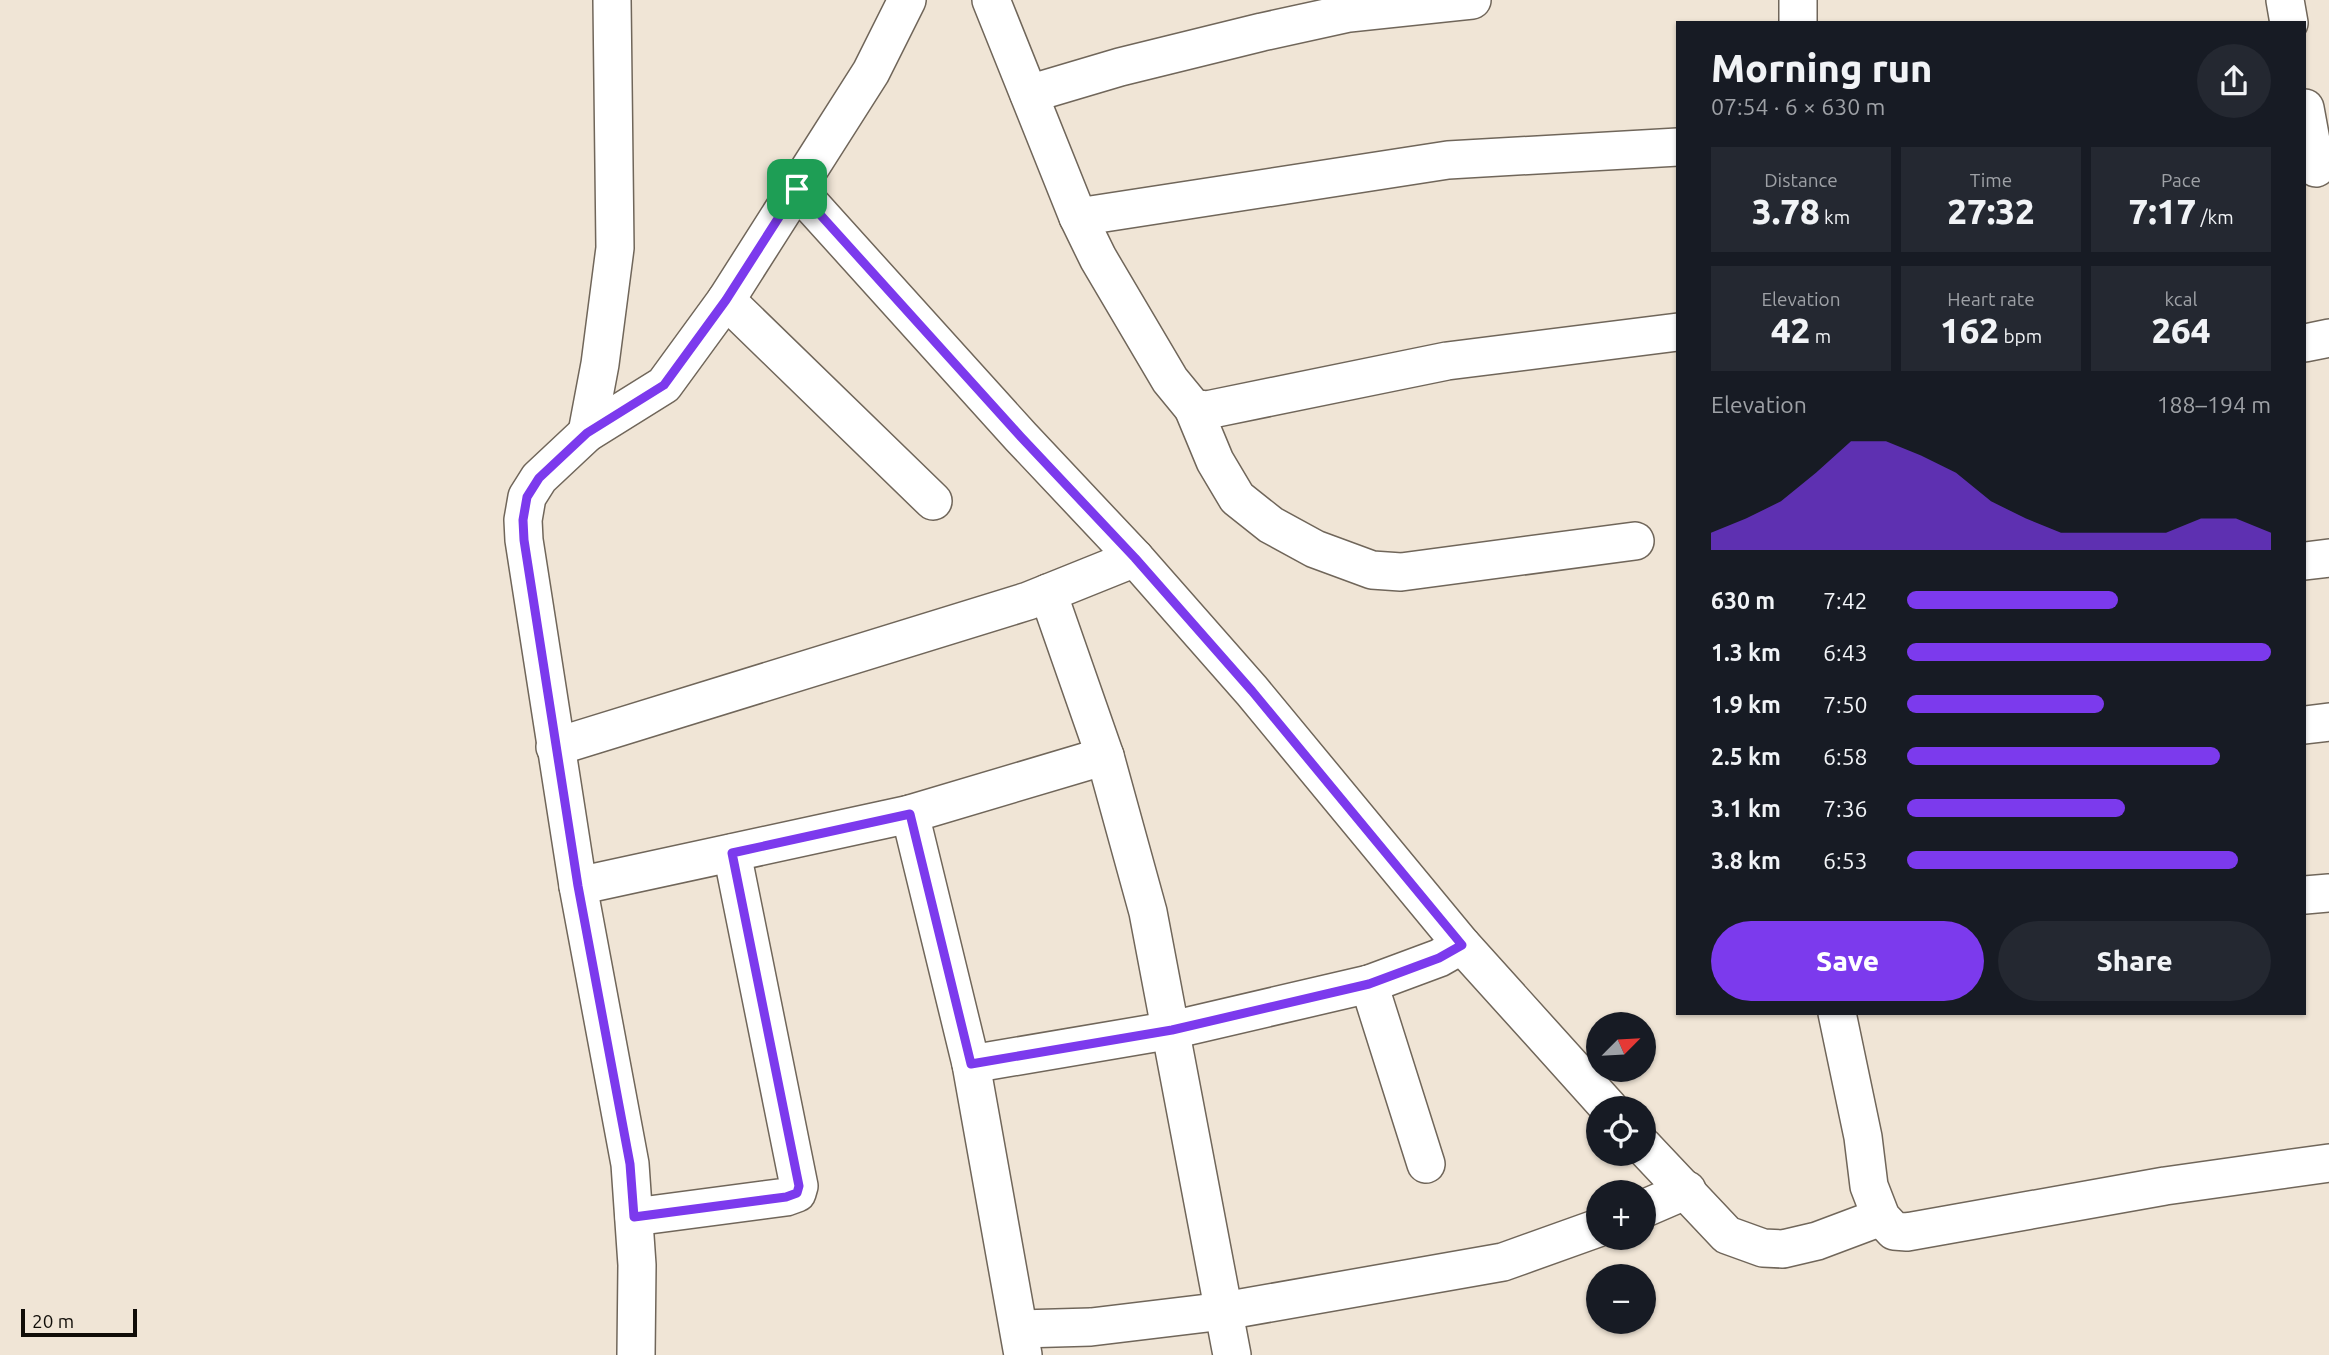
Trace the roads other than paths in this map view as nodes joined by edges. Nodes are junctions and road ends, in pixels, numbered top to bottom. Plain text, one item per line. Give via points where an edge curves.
1 (612, 0) edge
2 (907, 0) edge
3 (991, 0) edge
4 (1472, 0) edge
5 (2285, 0) edge
6 (2289, 21) edge
7 (1028, 94) junction
8 (2306, 113) edge
9 (1676, 147) edge
10 (2316, 167) edge
11 (797, 189) junction
12 (1078, 217) junction
13 (726, 300) junction
14 (1676, 332) edge
15 (2329, 338) edge
16 (2306, 344) edge
17 (1193, 408) junction
18 (587, 433) junction
19 (933, 501) dead end
20 (1635, 541) dead end
21 (1135, 558) junction
22 (2329, 558) edge
23 (2306, 561) edge
24 (1048, 593) junction
25 (2329, 722) edge
26 (2306, 724) edge
27 (555, 747) junction
28 (1105, 756) junction
29 (910, 814) junction
30 (732, 853) junction
31 (578, 886) junction
32 (2329, 893) edge
33 (2306, 895) edge
34 (1462, 945) junction
35 (1369, 984) junction
36 (1837, 1015) edge
37 (1172, 1030) junction
38 (971, 1064) junction
39 (1598, 1096) edge
40 (1656, 1159) edge
41 (2329, 1163) edge
42 (1426, 1164) dead end
43 (1687, 1190) junction
44 (1656, 1203) edge
45 (634, 1217) junction
46 (1881, 1217) junction
47 (1586, 1232) edge
48 (1224, 1311) junction
49 (1021, 1342) edge
50 (636, 1355) edge
51 (1232, 1355) edge

1 - 18 street via 615,248
2 - 11 street via 871,72
3 - 7 street
4 - 7 street via 1337,15 1133,63
5 - 6 street
7 - 12 street
8 - 10 street
9 - 12 street via 1448,160
11 - 13 street
11 - 21 street
12 - 17 street via 1164,369
13 - 18 street via 664,385
13 - 19 street
14 - 17 street via 1447,360 1207,410
15 - 16 street
17 - 20 street via 1215,461 1237,498 1270,525 1315,549 1372,570 1401,572
18 - 27 street via 539,478 527,497 523,520
21 - 24 street
21 - 34 street via 1252,691
22 - 23 street
24 - 27 street
24 - 28 street
25 - 26 street
27 - 31 street
28 - 29 street
28 - 37 street via 1148,912
29 - 30 street
29 - 38 street
30 - 31 street
30 - 45 street via 798,1179 797,1193
31 - 45 street via 630,1164
32 - 33 street
34 - 35 street
34 - 39 street
35 - 37 street
35 - 42 street
36 - 46 street via 1869,1186
37 - 38 street
37 - 48 street
38 - 49 street
40 - 43 street
41 - 46 street via 2165,1186 1907,1232 1894,1231
43 - 44 street
43 - 46 street via 1727,1235 1763,1248 1783,1249 1817,1241
45 - 50 street
47 - 48 street via 1503,1262
48 - 49 street via 1091,1327
48 - 51 street

